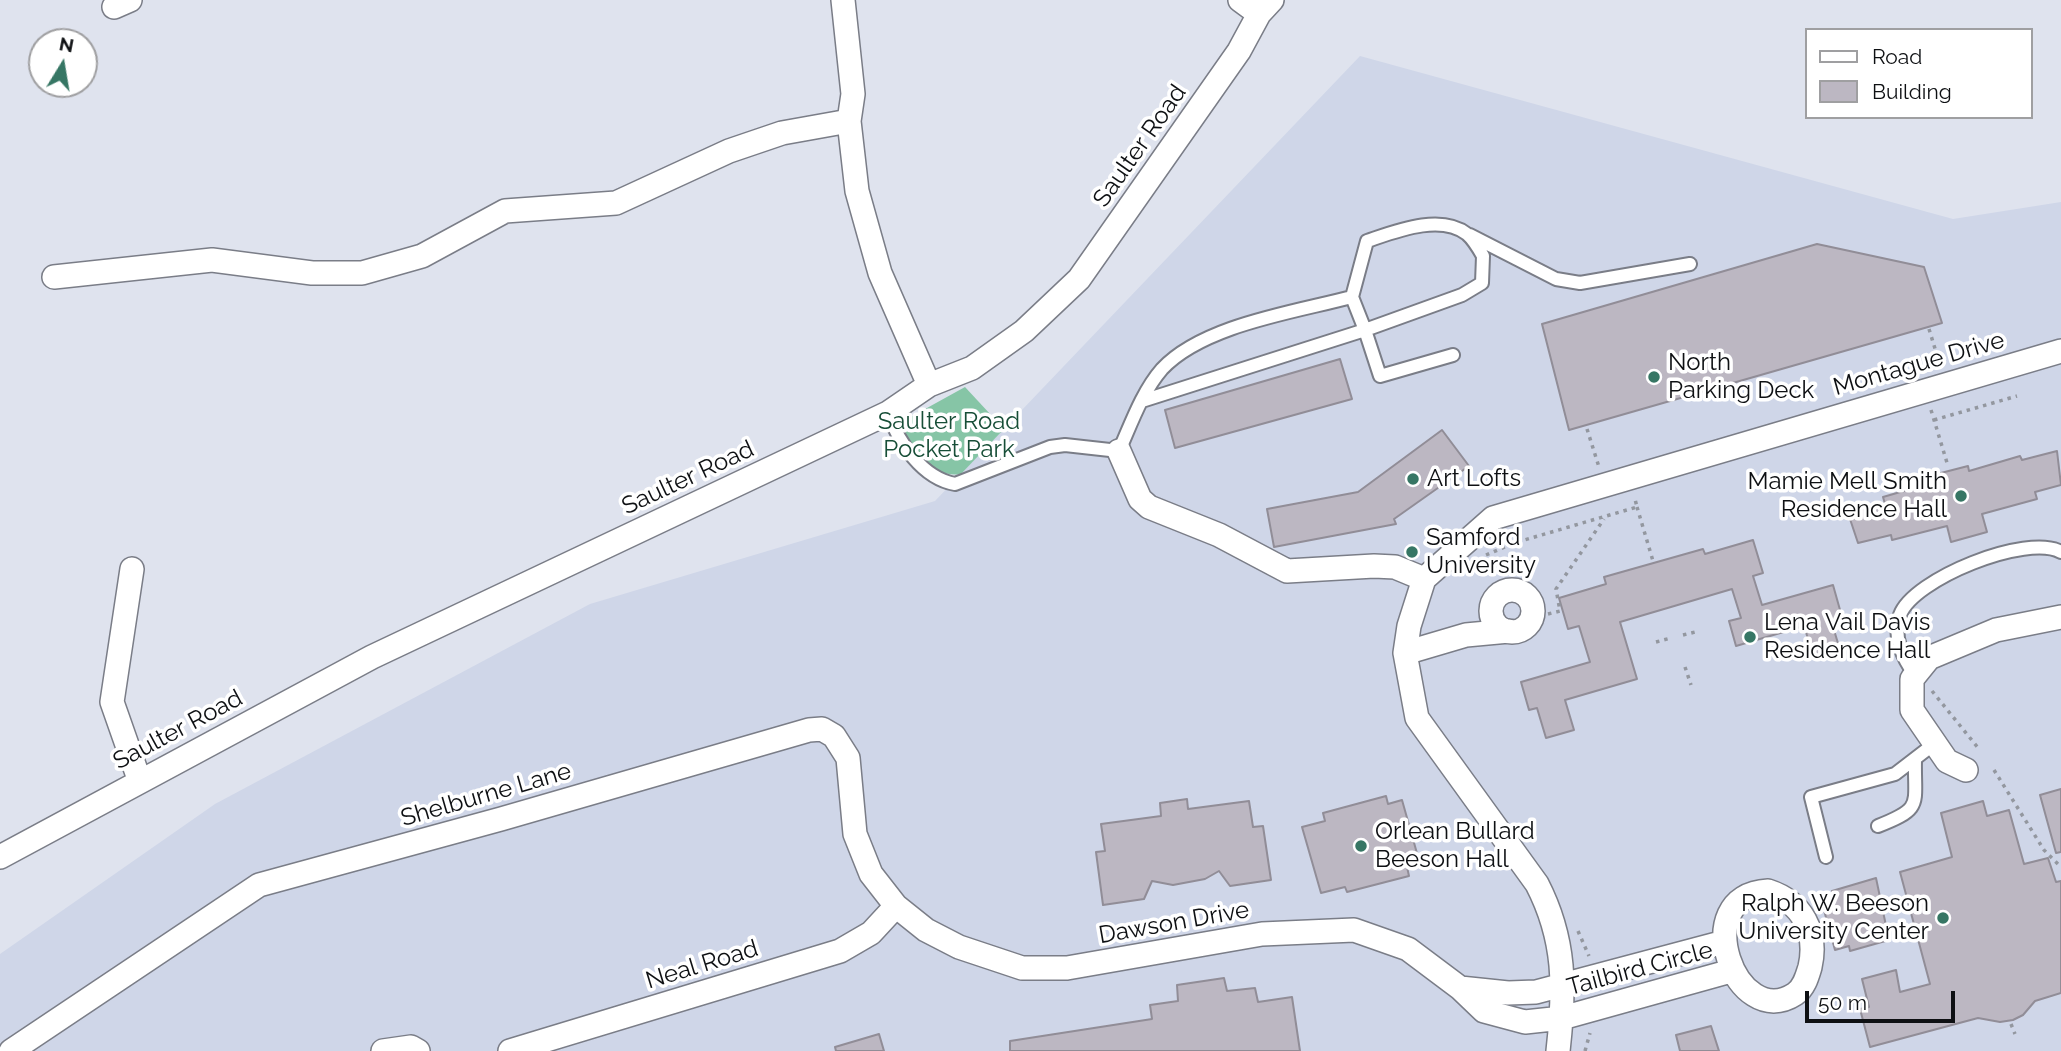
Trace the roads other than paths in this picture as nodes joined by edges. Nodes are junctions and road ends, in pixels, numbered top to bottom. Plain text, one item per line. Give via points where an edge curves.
1 (843, 0) edge
2 (1240, 0) edge
3 (1266, 7) edge
4 (849, 121) junction
5 (1467, 234) junction
6 (1690, 264) dead end
7 (54, 277) dead end
8 (1352, 297) junction
9 (1365, 330) junction
10 (1453, 355) dead end
11 (2059, 357) edge
12 (929, 385) junction
13 (1142, 401) junction
14 (888, 413) junction
15 (1119, 451) junction
16 (2061, 551) edge
17 (132, 569) dead end
18 (1424, 579) junction
19 (1492, 603) junction
20 (2061, 617) edge
21 (1509, 631) junction
22 (1466, 635) junction
23 (1405, 653) junction
24 (1913, 677) junction
25 (1934, 744) junction
26 (1915, 760) junction
27 (1966, 770) dead end
28 (139, 779) junction
29 (1878, 826) dead end
30 (0, 857) edge
31 (1826, 857) dead end
32 (896, 906) junction
33 (1724, 942) junction
34 (1731, 971) junction
35 (1562, 987) junction
36 (1460, 988) junction
37 (1562, 1017) junction
38 (11, 1051) edge
39 (383, 1051) edge
40 (418, 1051) edge
41 (510, 1051) edge
42 (1558, 1051) edge

1 - 4 street via 853,94
2 - 3 street
3 - 12 street, Saulter Road via 1079,279 1024,331 972,368
4 - 7 street via 782,133 729,150 616,204 505,211 422,256 362,273 312,273 212,260
4 - 12 street via 857,191 880,273
5 - 6 lane via 1556,279 1580,283
5 - 8 lane via 1447,226 1408,228 1367,241
5 - 9 lane via 1483,256 1482,283 1462,295
8 - 9 lane
8 - 13 lane via 1187,347 1161,370
9 - 10 lane via 1380,376
9 - 13 lane
11 - 18 street, Montague Drive via 1493,518
12 - 14 street, Saulter Road
13 - 15 lane
14 - 15 lane via 894,431 922,468 942,482 955,484 1050,447
14 - 28 street, Saulter Road via 372,657
15 - 18 street via 1140,499 1149,507 1229,539 1287,571 1395,567
16 - 24 lane via 2027,547 1972,563 1915,593 1900,615 1898,643
17 - 28 street via 112,702
18 - 23 street
19 - 21 street via 1495,624
19 - 21 street via 1508,590 1522,592 1532,602 1530,622 1520,631
19 - 22 street
20 - 24 street via 1996,629 1929,658
21 - 22 street
22 - 23 street
23 - 35 street via 1417,718 1536,884 1551,912 1561,949
24 - 25 street via 1912,710
25 - 26 lane
25 - 27 street via 1947,761
26 - 29 lane via 1914,807 1909,814
26 - 31 lane via 1895,774 1811,797
28 - 30 street, Saulter Road
32 - 36 street, Dawson Drive via 926,930 959,947 1022,968 1067,968 1262,934 1354,930 1408,949
32 - 38 street, Shelburne Lane via 871,874 857,842 848,758 822,729 796,731 501,820 259,885
32 - 41 street, Neal Road via 871,933 840,951
33 - 34 street, Tailbird Circle
33 - 34 street, Tailbird Circle via 1732,909 1757,892 1768,891 1790,901 1808,923 1812,948 1798,992 1769,999 1742,985
33 - 35 street, Tailbird Circle
34 - 37 street, Tailbird Circle
35 - 36 street via 1508,993
35 - 37 street
36 - 37 street, Dawson Drive via 1484,1011 1502,1017 1525,1022
37 - 42 street
39 - 40 street via 411,1047

